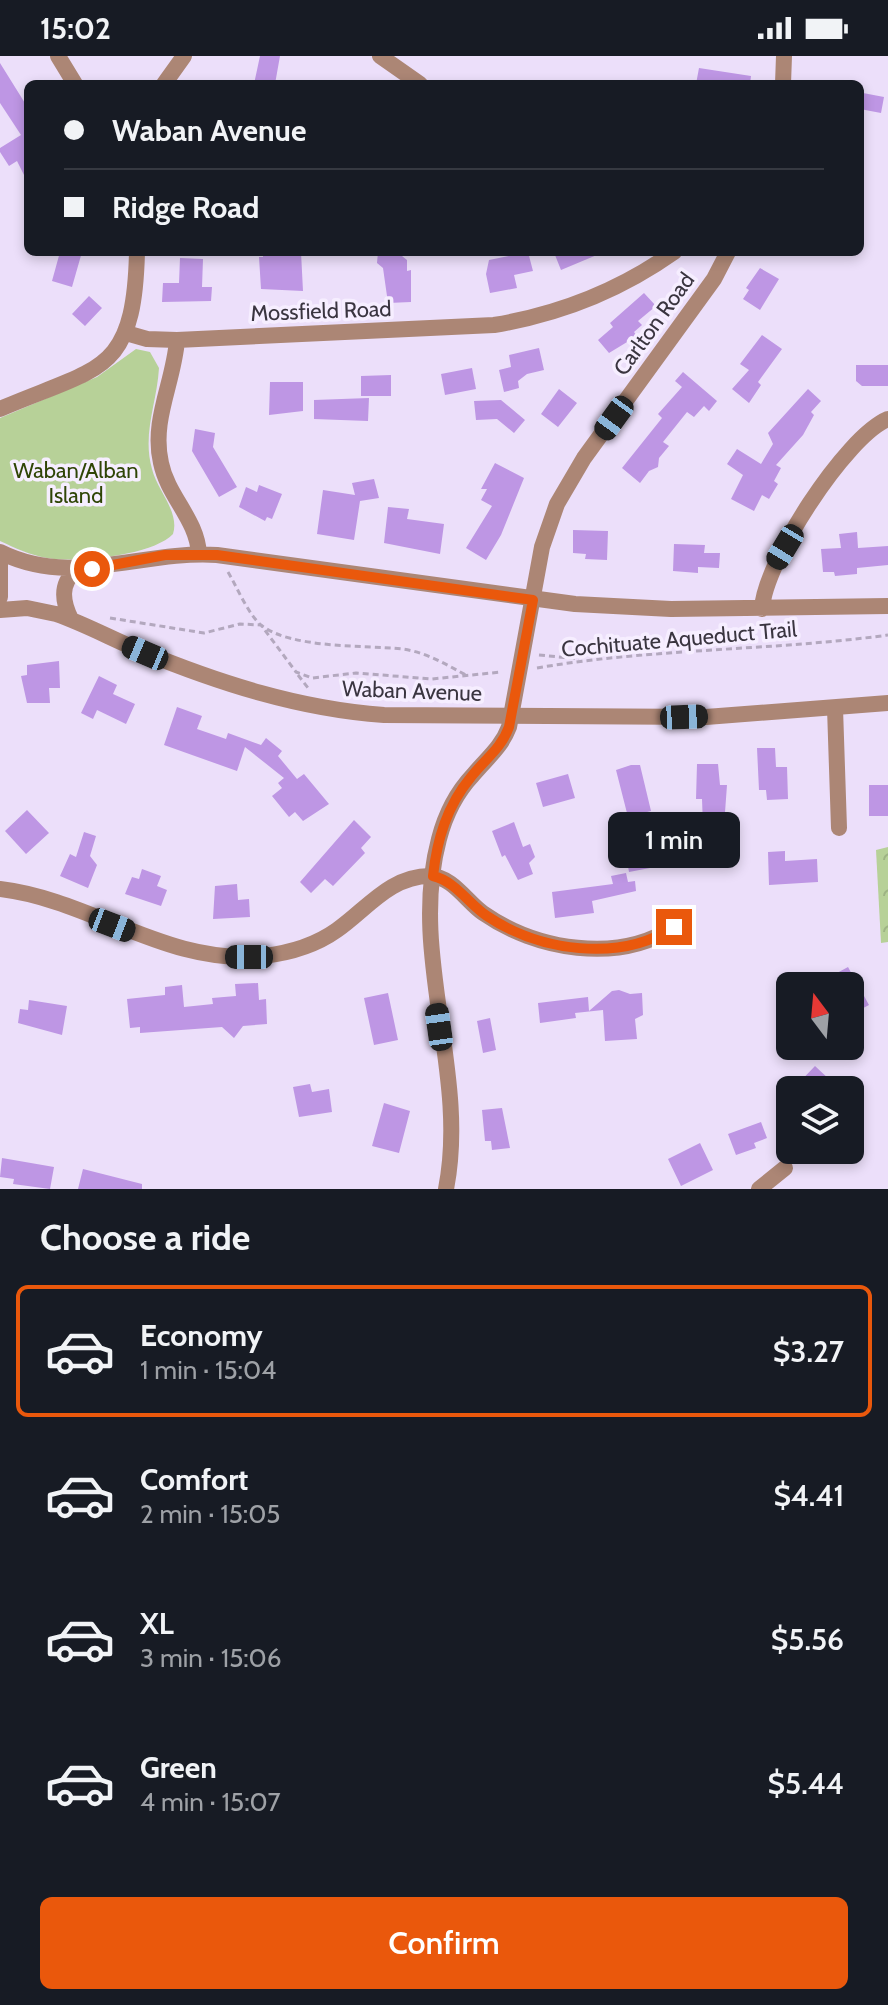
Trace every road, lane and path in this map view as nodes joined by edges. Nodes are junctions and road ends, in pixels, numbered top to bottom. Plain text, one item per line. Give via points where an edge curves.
1 (58, 56) edge
2 (184, 56) edge
3 (380, 56) edge
4 (784, 56) edge
5 (73, 80) edge
6 (167, 80) edge
7 (414, 80) edge
8 (783, 80) edge
9 (137, 256) edge
10 (668, 256) edge
11 (726, 256) edge
12 (126, 333) junction
13 (177, 340) junction
14 (0, 409) edge
15 (888, 419) edge
16 (0, 552) edge
17 (199, 554) junction
18 (217, 555) junction
19 (0, 564) edge
20 (76, 570) junction
21 (0, 597) edge
22 (533, 600) junction
23 (888, 606) edge
24 (762, 609) junction
25 (0, 610) edge
26 (71, 619) junction
27 (261, 625) junction
28 (888, 635) edge
29 (533, 655) dead end
30 (582, 660) junction
31 (520, 671) junction
32 (466, 675) junction
33 (888, 703) edge
34 (835, 708) junction
35 (512, 717) junction
36 (839, 828) dead end
37 (433, 876) junction
38 (0, 889) edge
39 (674, 927) dead end
40 (785, 1168) dead end
41 (446, 1189) edge
42 (759, 1189) edge

1 - 5 street
2 - 6 street
3 - 7 street
4 - 8 street
9 - 12 street
10 - 13 street, Mossfield Road via 597,297 517,321 451,329
11 - 22 street, Carlton Road via 564,490 545,535
12 - 13 street, Mossfield Road
12 - 14 street via 104,363
13 - 17 street via 158,452 166,480 194,527
15 - 24 street via 859,437 829,477 768,577
16 - 20 street via 33,565
17 - 18 street
17 - 20 street
18 - 22 street
18 - 27 path, Cochituate Aqueduct Trail
19 - 21 street
20 - 26 street via 64,589
22 - 24 street via 650,609
22 - 31 street, Carlton Road
23 - 24 street
25 - 26 street, Waban Avenue via 27,608
26 - 27 path via 124,618 204,633
26 - 35 street, Waban Avenue via 189,669 305,706 384,715
27 - 32 path via 315,643 405,649
27 - 32 path, Cochituate Aqueduct Trail via 296,672 312,678 356,673 418,679
28 - 30 path, Cochituate Aqueduct Trail
29 - 30 path
30 - 31 path, Cochituate Aqueduct Trail
31 - 32 path, Cochituate Aqueduct Trail
31 - 35 street, Carlton Road
33 - 34 street, Waban Avenue
34 - 35 street, Waban Avenue via 695,717
34 - 36 street
35 - 37 street, Carlton Road via 501,746 473,774 449,812
37 - 38 street via 394,885 318,942 249,957 179,949
37 - 39 street via 446,880 496,921 552,944 623,946
37 - 41 street, Carlton Road via 437,1010 454,1125
40 - 42 street

